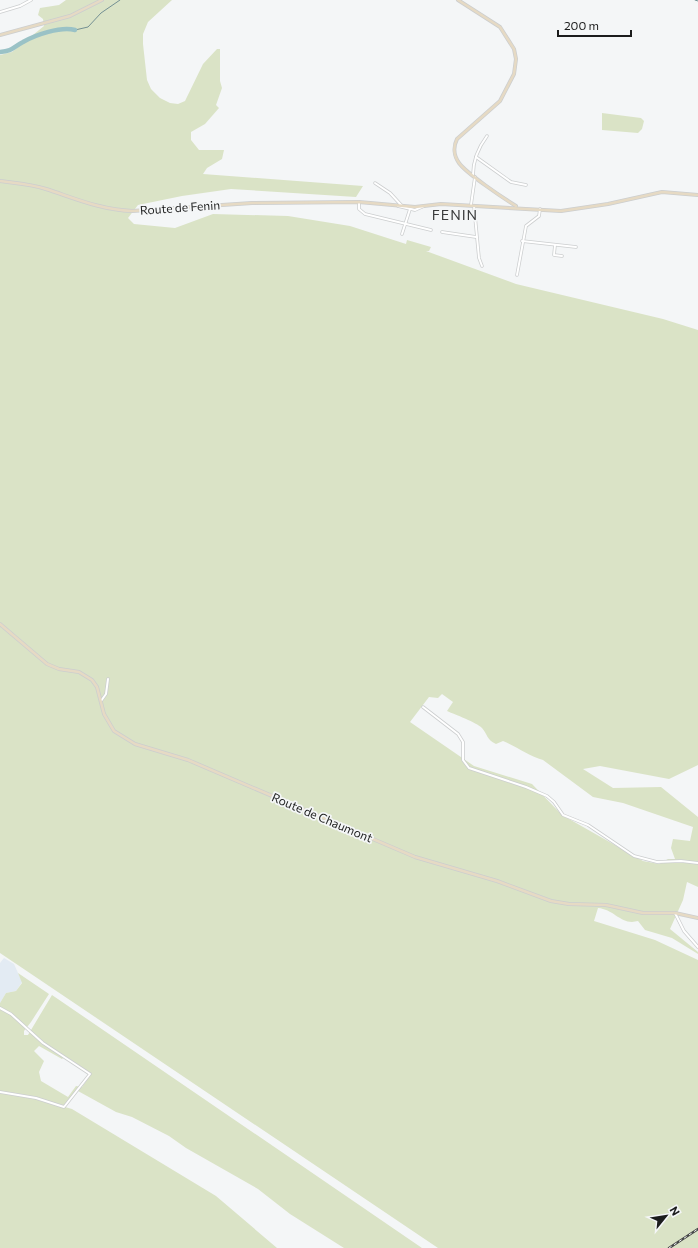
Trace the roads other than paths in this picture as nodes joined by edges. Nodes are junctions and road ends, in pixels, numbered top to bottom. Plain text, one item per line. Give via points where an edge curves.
1 (31, 0) edge
2 (102, 0) edge
3 (458, 0) edge
4 (0, 12) edge
5 (0, 35) edge
6 (487, 136) dead end
7 (476, 157) junction
8 (474, 175) junction
9 (0, 181) edge
10 (375, 183) dead end
11 (526, 185) dead end
12 (698, 195) edge
13 (508, 201) junction
14 (359, 202) junction
15 (397, 205) junction
16 (472, 205) junction
17 (402, 206) junction
18 (424, 206) junction
19 (506, 206) junction
20 (516, 207) junction
21 (410, 209) junction
22 (540, 209) junction
23 (407, 223) junction
24 (431, 230) dead end
25 (442, 232) dead end
26 (402, 234) dead end
27 (476, 237) junction
28 (522, 241) junction
29 (555, 245) junction
30 (576, 247) dead end
31 (562, 256) dead end
32 (482, 266) dead end
33 (517, 274) dead end
34 (0, 624) edge
35 (108, 680) dead end
36 (100, 701) junction
37 (423, 707) dead end
38 (698, 863) edge
39 (675, 914) junction
40 (698, 918) edge
41 (698, 947) edge
42 (0, 1008) edge
43 (0, 1092) edge

1 - 4 street
2 - 5 street via 70,16
3 - 8 street via 500,27 514,49 516,59 514,74 500,101 456,142 456,158
6 - 7 street
7 - 8 street
7 - 11 street via 511,182
8 - 13 street
8 - 16 street
9 - 14 street, Route de Fenin via 38,187 86,203 127,211 252,203
10 - 17 street via 390,193
12 - 22 street, Route de Fenin via 662,192 574,209
13 - 19 street
13 - 20 street
14 - 15 street, Route de Fenin
14 - 23 street via 359,209 363,213
15 - 17 street, Route de Fenin
15 - 21 street
16 - 18 street, Route de Fenin
16 - 19 street, Route de Fenin
16 - 27 street
17 - 18 street, Route de Fenin
18 - 21 street
19 - 20 street, Route de Fenin
20 - 22 street, Route de Fenin
21 - 23 street
22 - 28 street via 539,216 526,226
23 - 24 street
23 - 26 street
25 - 27 street
27 - 32 street
28 - 29 street
28 - 33 street
29 - 30 street
29 - 31 street via 554,255
34 - 36 street, Route de Chaumont via 47,664 79,672 92,680
35 - 36 street via 106,694
36 - 39 street, Route de Chaumont via 114,731 135,744 188,760 415,857 497,881 557,903
37 - 38 street via 458,734 463,742 463,760 469,768 547,796 563,815 588,825 634,856 657,862
39 - 40 street, Route de Chaumont
39 - 41 street via 684,931
42 - 43 street via 11,1014 43,1043 90,1074 64,1107 36,1098

